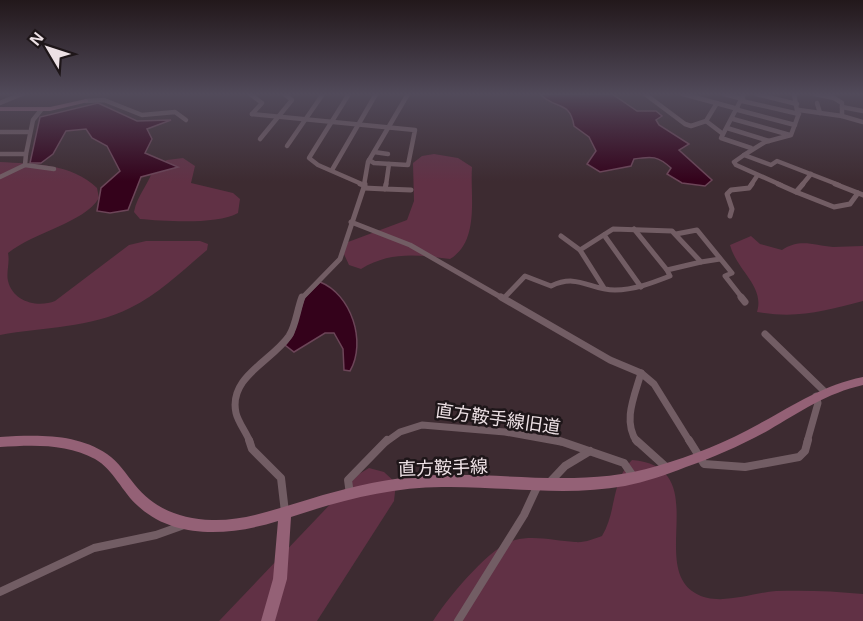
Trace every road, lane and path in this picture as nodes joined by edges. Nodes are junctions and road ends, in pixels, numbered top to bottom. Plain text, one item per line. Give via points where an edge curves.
1 (32, 123) edge
2 (273, 123) edge
3 (302, 123) edge
4 (331, 123) edge
5 (345, 123) edge
6 (389, 123) edge
7 (684, 123) edge
8 (700, 123) edge
9 (709, 123) edge
10 (730, 123) edge
11 (747, 123) edge
12 (788, 123) edge
13 (798, 123) edge
14 (359, 124) junction
15 (795, 125) junction
16 (386, 127) junction
17 (727, 128) junction
18 (0, 132) edge
19 (7, 132) junction
20 (28, 132) junction
21 (723, 134) junction
22 (791, 135) junction
23 (0, 139) edge
24 (260, 139) dead end
25 (769, 141) junction
26 (286, 146) dead end
27 (751, 148) junction
28 (374, 152) junction
29 (388, 153) dead end
30 (0, 154) edge
31 (26, 154) junction
32 (744, 155) junction
33 (369, 160) junction
34 (389, 164) junction
35 (25, 165) junction
36 (54, 169) dead end
37 (332, 170) junction
38 (811, 174) junction
39 (757, 176) junction
40 (0, 177) edge
41 (364, 187) junction
42 (385, 189) junction
43 (411, 190) dead end
44 (796, 192) junction
45 (861, 194) edge
46 (730, 216) dead end
47 (351, 222) junction
48 (634, 229) junction
49 (676, 234) junction
50 (604, 235) junction
51 (561, 236) dead end
52 (580, 250) junction
53 (720, 259) junction
54 (701, 262) junction
55 (667, 270) junction
56 (641, 287) junction
57 (604, 288) junction
58 (504, 298) junction
59 (745, 302) dead end
60 (765, 334) dead end
61 (641, 374) junction
62 (863, 381) edge
63 (820, 394) junction
64 (0, 442) edge
65 (590, 451) junction
66 (699, 457) junction
67 (666, 467) junction
68 (633, 476) junction
69 (542, 486) junction
70 (351, 496) junction
71 (285, 512) junction
72 (184, 524) junction
73 (0, 592) edge
74 (268, 621) edge
75 (458, 621) edge

1 - 20 street
2 - 24 street
3 - 26 street
4 - 37 street via 309,158
5 - 14 street
6 - 16 street
7 - 8 street via 691,126
9 - 21 street
10 - 17 street
11 - 22 street
12 - 15 street
13 - 15 street
14 - 16 street
14 - 37 street
15 - 22 street
16 - 28 street
16 - 34 street via 416,130 408,165
17 - 21 street
17 - 25 street
18 - 19 street
19 - 20 street
19 - 23 street
20 - 31 street
21 - 27 street via 721,138
22 - 25 street
25 - 27 street
27 - 32 street
28 - 29 street
28 - 33 street
30 - 31 street
31 - 35 street
32 - 38 street via 771,165 777,160
32 - 39 street via 736,165
33 - 34 street
33 - 41 street
34 - 42 street
35 - 36 street
35 - 40 street
37 - 41 street
38 - 44 street
38 - 45 street
39 - 44 street
39 - 46 street via 749,188 727,194
41 - 42 street
41 - 47 street
42 - 43 street
44 - 45 street via 834,207 850,204
47 - 58 street via 410,245
47 - 71 street via 340,259 301,298 287,339 245,378 236,398 236,414 252,449 281,478
48 - 49 street
48 - 50 street via 613,229
48 - 55 street
49 - 53 street via 697,230
49 - 54 street
50 - 52 street
50 - 56 street
51 - 52 street
52 - 57 street
53 - 54 street
53 - 59 street via 732,273 725,276
54 - 55 street
55 - 56 street via 670,276
56 - 57 street
57 - 58 street via 575,279 564,279 551,286 525,276
58 - 61 street
60 - 63 street
61 - 66 street via 654,384
61 - 67 street via 628,415 629,429 646,452
62 - 63 main road, 直方鞍手線
63 - 66 main road, 直方鞍手線 via 752,434
63 - 66 street via 805,451 799,457 745,467 704,464
64 - 72 main road, 直方鞍手線 via 33,440 80,445 116,467 135,494 165,517
65 - 68 street, 直方鞍手線旧道 via 624,463
65 - 69 street
65 - 70 street, 直方鞍手線旧道 via 540,436 438,425 411,426 391,437 348,480
66 - 67 main road, 直方鞍手線
67 - 68 main road, 直方鞍手線
68 - 69 main road, 直方鞍手線
69 - 70 main road, 直方鞍手線 via 409,483
69 - 75 street
70 - 71 main road, 直方鞍手線
71 - 72 main road, 直方鞍手線 via 226,526
71 - 74 main road via 280,579
72 - 73 street via 156,535 94,548

